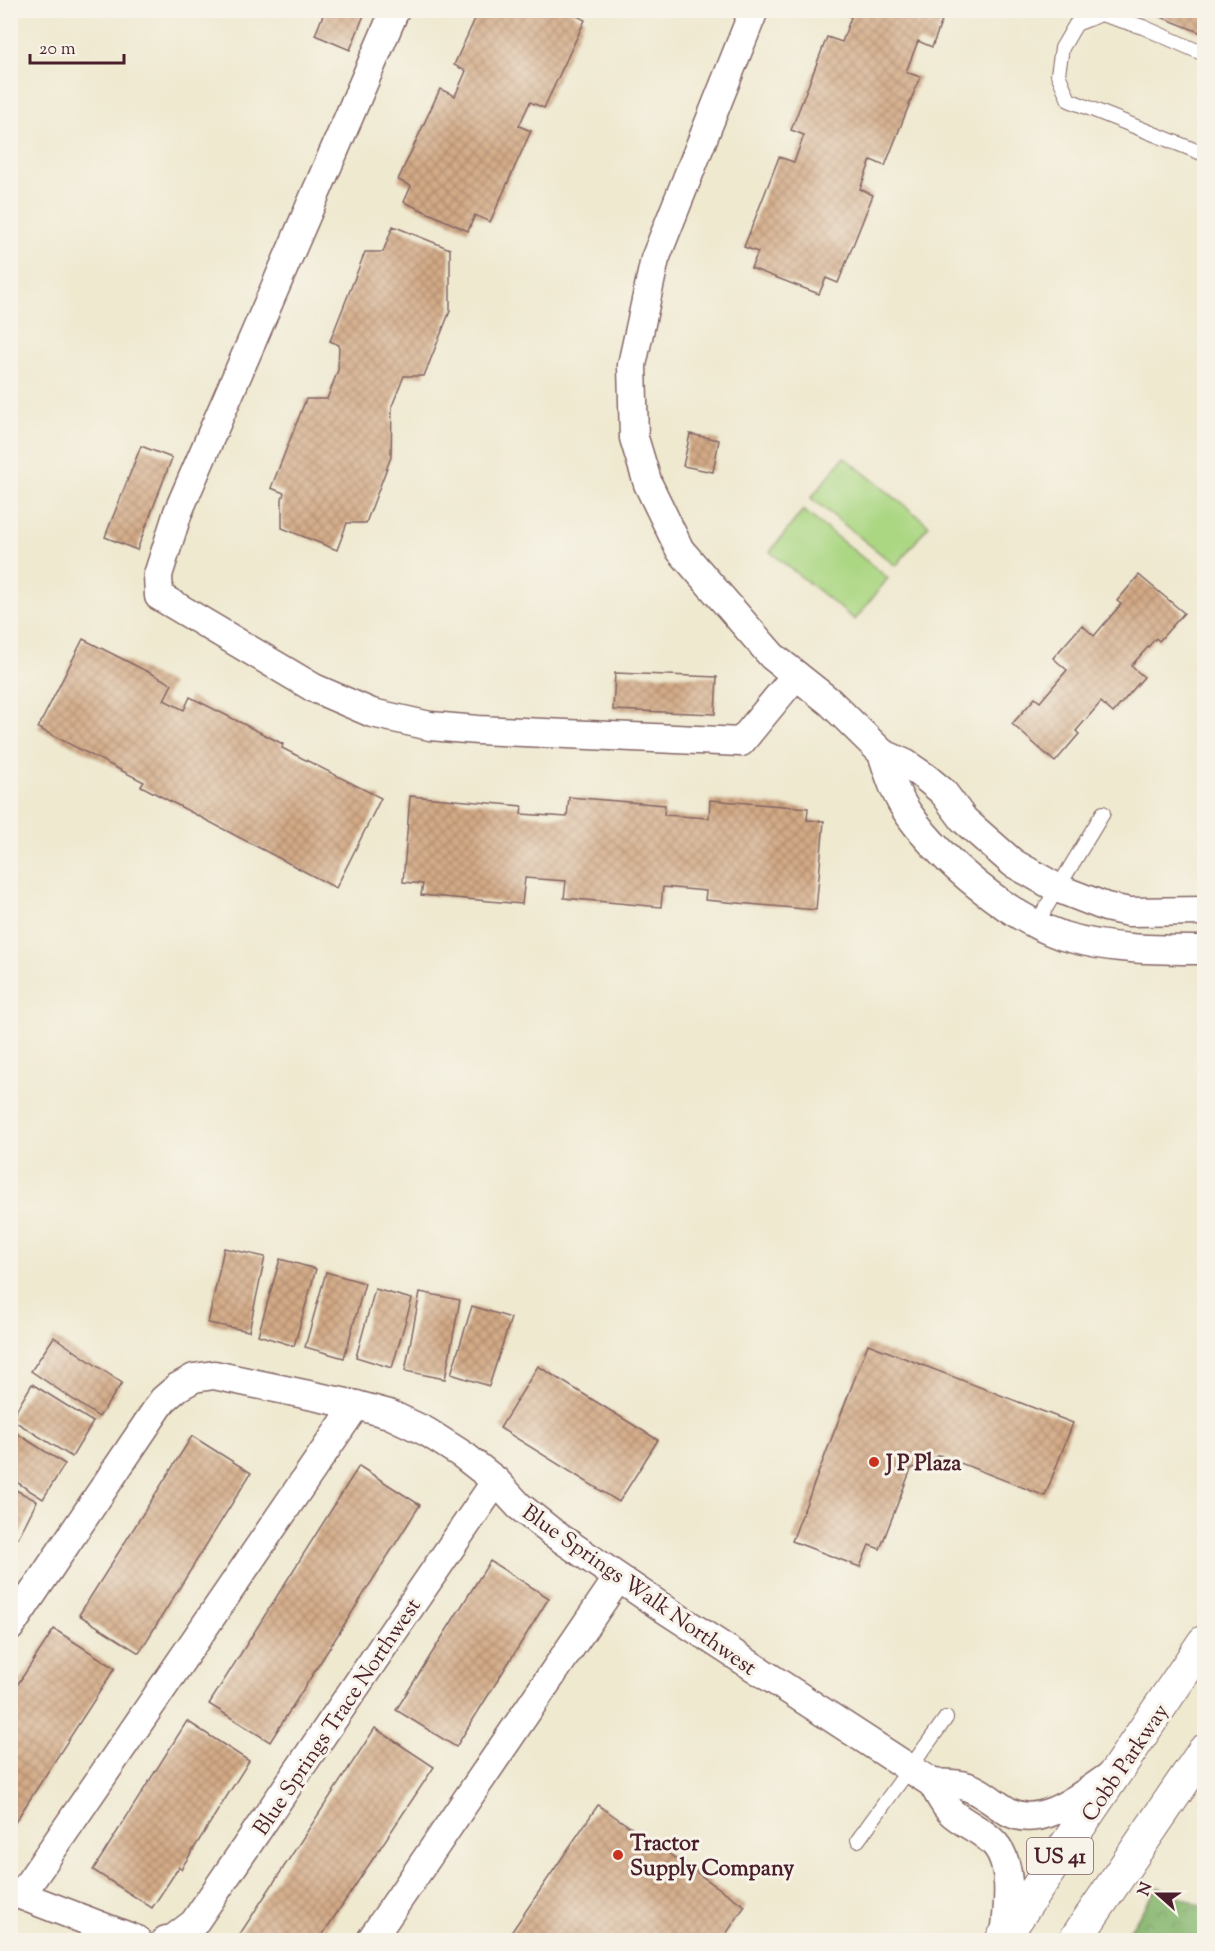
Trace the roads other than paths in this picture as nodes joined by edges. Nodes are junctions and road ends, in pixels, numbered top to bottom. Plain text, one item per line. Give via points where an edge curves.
1 (395, 10) edge
2 (754, 10) edge
3 (1070, 10) edge
4 (1076, 24) junction
5 (1204, 54) edge
6 (1204, 154) edge
7 (796, 675) junction
8 (882, 753) junction
9 (1103, 813) dead end
10 (1057, 888) junction
11 (1204, 911) edge
12 (1036, 924) junction
13 (1204, 950) edge
14 (356, 1405) junction
15 (496, 1481) junction
16 (618, 1578) junction
17 (10, 1627) edge
18 (1204, 1642) edge
19 (946, 1718) dead end
20 (1204, 1751) edge
21 (1117, 1772) junction
22 (921, 1776) junction
23 (858, 1840) dead end
24 (16, 1893) edge
25 (1004, 1938) edge
26 (137, 1941) edge
27 (166, 1941) edge
28 (370, 1941) edge
29 (1075, 1941) edge

1 - 7 street via 178,512 158,575 159,596 314,688 372,713 430,726 741,742
2 - 7 street via 655,259 632,364 634,438 648,484 680,550 772,656
3 - 4 lane
4 - 5 lane via 1101,14 1143,27
4 - 6 lane via 1062,48 1058,74 1069,100
7 - 8 street
8 - 10 street via 925,777 943,792 964,820 1013,863
8 - 12 street via 892,786 909,815 953,866
9 - 10 lane
10 - 11 street via 1128,912
10 - 12 lane
12 - 13 street via 1104,945
14 - 15 street, Blue Springs Walk Northwest via 389,1414 428,1432
14 - 17 street, Blue Springs Walk Northwest via 214,1375 194,1378 178,1387 163,1400
14 - 24 street
15 - 16 street, Blue Springs Walk Northwest via 519,1506
15 - 27 street, Blue Springs Trace Northwest via 194,1923
16 - 22 street, Blue Springs Walk Northwest
16 - 28 street
18 - 21 main road, Cobb Parkway / US 41
19 - 22 lane
20 - 29 main road, US 41
21 - 22 street, Blue Springs Walk Northwest via 1067,1804 1038,1817 1010,1813 967,1786
21 - 25 main road, Cobb Parkway / US 41
22 - 23 lane
22 - 25 street, Blue Springs Walk Northwest via 949,1810 993,1842 999,1851 1008,1881
24 - 26 street

